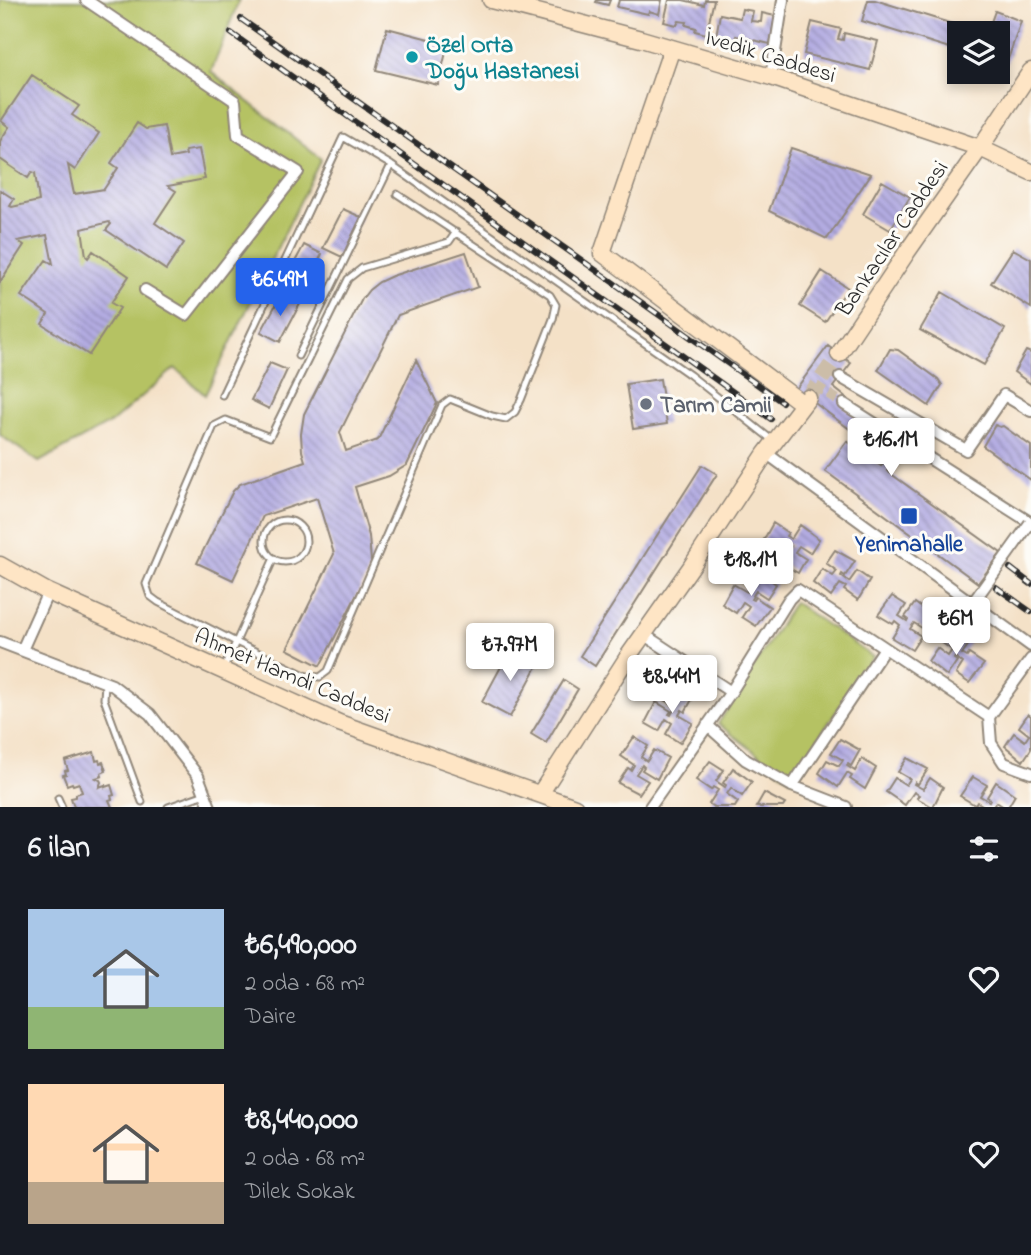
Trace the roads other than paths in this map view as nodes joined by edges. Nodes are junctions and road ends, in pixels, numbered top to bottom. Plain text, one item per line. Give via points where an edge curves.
1 (86, 0) edge
2 (783, 0) edge
3 (498, 1) edge
4 (672, 48) junction
5 (1031, 71) edge
6 (771, 77) junction
7 (980, 148) junction
8 (391, 165) junction
9 (1031, 172) edge
10 (397, 194) dead end
11 (456, 232) junction
12 (145, 289) dead end
13 (839, 354) tunnel mouth
14 (298, 356) dead end
15 (840, 377) tunnel mouth
16 (222, 395) dead end
17 (844, 404) tunnel mouth
18 (1031, 411) edge
19 (770, 447) junction
20 (1030, 523) edge
21 (274, 558) junction
22 (0, 565) edge
23 (48, 592) junction
24 (972, 604) junction
25 (643, 634) junction
26 (0, 642) edge
27 (236, 642) junction
28 (1031, 646) edge
29 (885, 648) junction
30 (22, 650) junction
31 (1031, 659) edge
32 (223, 671) junction
33 (105, 683) junction
34 (730, 692) junction
35 (989, 718) junction
36 (707, 725) junction
37 (1031, 773) edge
38 (792, 786) junction
39 (205, 794) junction
40 (540, 794) junction
41 (58, 798) dead end
42 (142, 802) dead end
43 (62, 807) edge
44 (168, 807) edge
45 (210, 807) edge
46 (575, 807) edge
47 (650, 807) edge
48 (846, 807) edge

1 - 12 street via 235,101 238,135 298,172 186,315
2 - 6 street
3 - 4 main road, İvedik Caddesi
4 - 6 main road, İvedik Caddesi
4 - 19 main road via 602,253 806,401
5 - 7 main road, Bankacılar Caddesi
6 - 7 main road, İvedik Caddesi
7 - 9 main road, İvedik Caddesi
7 - 13 main road, Bankacılar Caddesi
8 - 14 lane
8 - 16 lane via 343,137
8 - 19 lane via 690,375
10 - 11 lane
11 - 27 lane via 449,242 362,268 348,279 270,437 226,420 215,425 146,584 158,602
11 - 27 lane via 550,295 556,305 515,412 506,419 450,399 442,405 328,671 320,677 307,676
15 - 18 street via 966,450 1004,395
17 - 20 street
19 - 24 street
19 - 25 main road
20 - 24 street, bridge
21 - 21 lane via 265,544 270,526 282,520 299,525 306,540 303,552 290,561
21 - 27 lane
22 - 23 main road, Ahmet Hamdi Caddesi
23 - 30 street
23 - 32 main road, Ahmet Hamdi Caddesi
24 - 28 street
25 - 34 street
25 - 40 main road
26 - 30 street
27 - 32 lane
29 - 34 street via 798,590
29 - 35 street
29 - 38 street
30 - 33 street
31 - 35 street
32 - 40 main road, Ahmet Hamdi Caddesi via 339,723
33 - 39 street via 150,714 198,776
33 - 42 lane via 104,699
34 - 36 street
35 - 37 street via 990,743 1004,763
36 - 38 street via 746,760
36 - 47 street
38 - 48 street
39 - 44 lane
39 - 45 street
40 - 46 main road, Ahmet Hamdi Caddesi
41 - 43 lane

